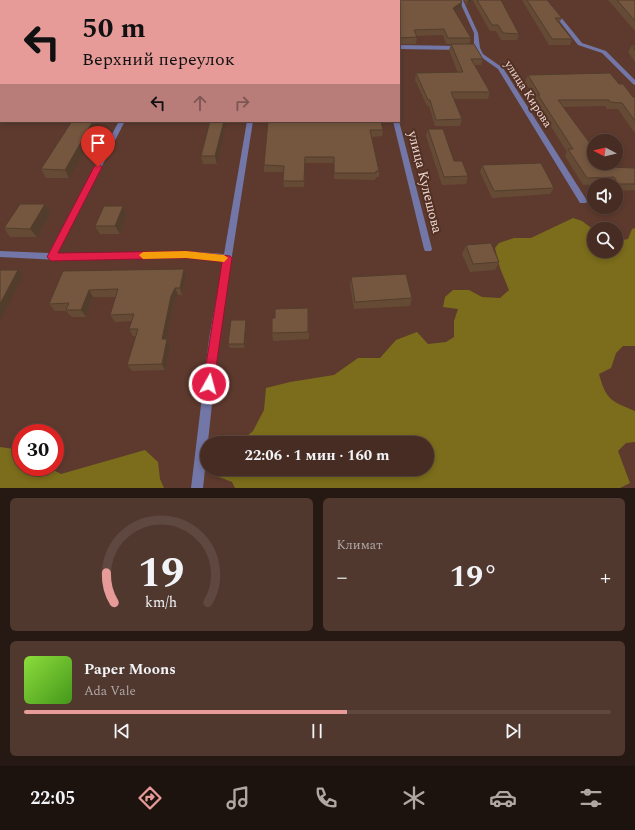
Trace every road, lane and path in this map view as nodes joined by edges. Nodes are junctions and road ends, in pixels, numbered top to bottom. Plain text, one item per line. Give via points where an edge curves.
1 (461, 0) edge
2 (545, 0) edge
3 (400, 47) edge
4 (477, 48) junction
5 (635, 83) edge
6 (121, 122) edge
7 (250, 122) edge
8 (396, 122) edge
9 (582, 201) dead end
10 (428, 249) dead end
11 (0, 254) edge
12 (51, 257) junction
13 (227, 258) junction
14 (197, 488) edge

1 - 4 street via 476,33
2 - 5 street via 580,44 604,52
3 - 4 street
4 - 9 street, улица Кирова via 481,55 500,68
6 - 12 street
7 - 13 street
8 - 10 street, улица Кулешова
11 - 12 street
12 - 13 street via 186,254
13 - 14 street via 214,339

